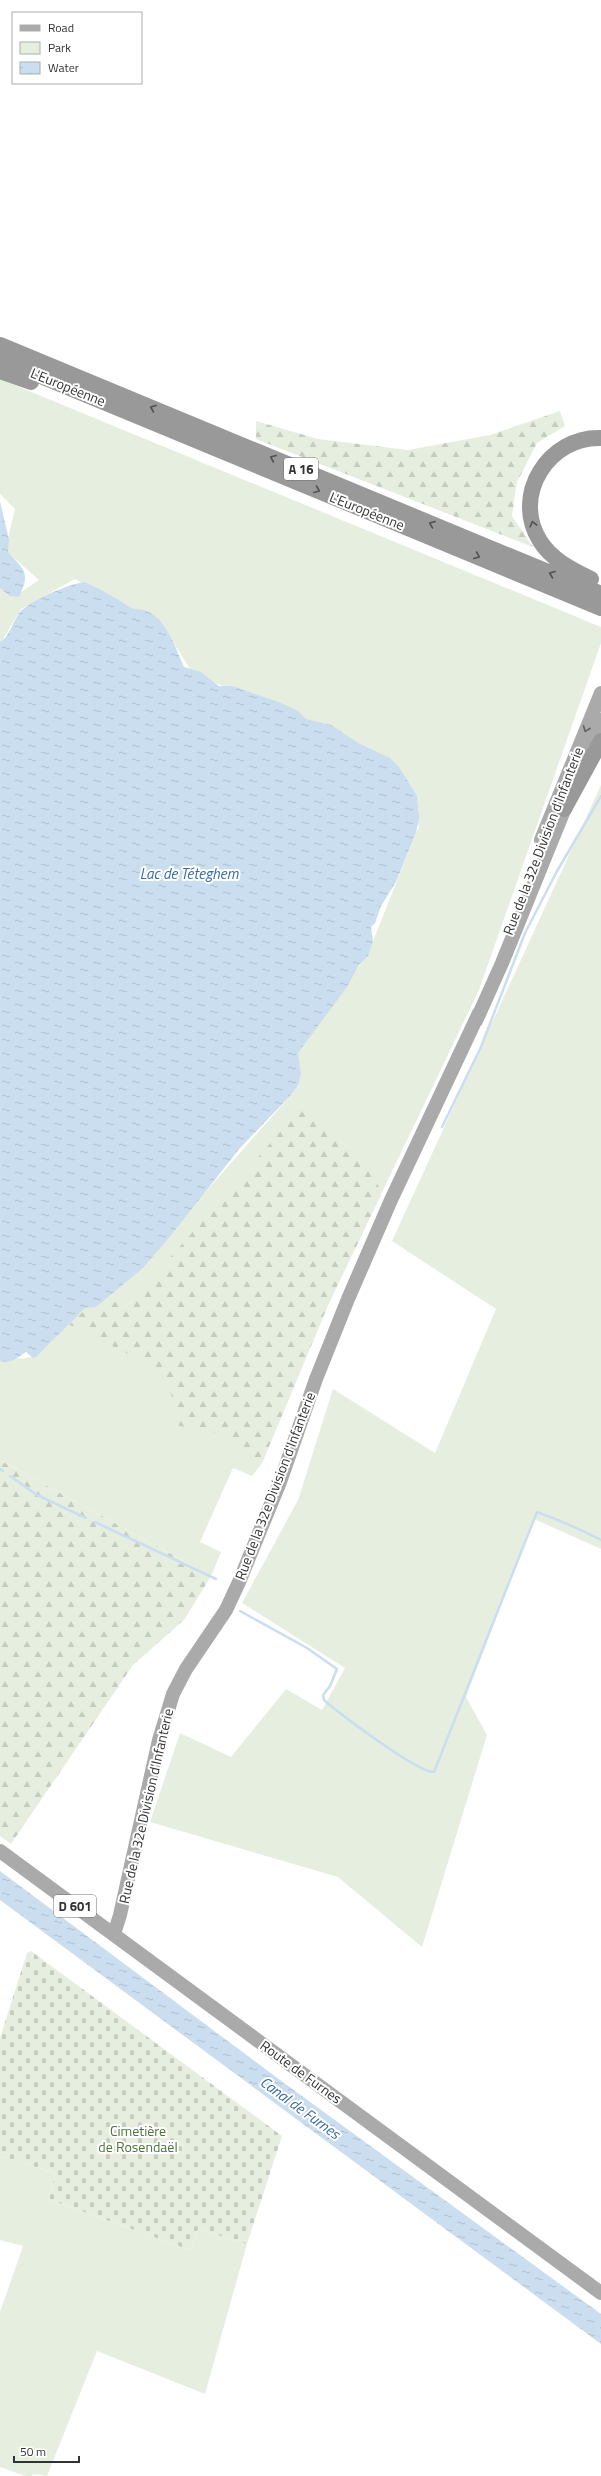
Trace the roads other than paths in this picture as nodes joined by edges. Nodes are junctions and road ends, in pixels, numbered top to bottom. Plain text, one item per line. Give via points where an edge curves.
1 (0, 345) edge
2 (0, 359) edge
3 (0, 372) edge
4 (601, 438) edge
5 (204, 443) junction
6 (601, 584) edge
7 (601, 594) edge
8 (601, 608) edge
9 (601, 693) edge
10 (601, 720) edge
11 (601, 741) edge
12 (564, 810) junction
13 (488, 991) junction
14 (0, 1851) edge
15 (114, 1934) junction
16 (601, 2293) edge

7 -> 1 highway, L'Européenne / A 16
2 - 5 highway, L'Européenne / A 16
3 - 5 highway
6 -> 4 highway via 566,566 546,549 534,528 530,503 537,476 555,454 575,442
5 -> 8 highway, L'Européenne / A 16
9 -> 13 main road, Rue de la 32e Division d'Infanterie via 520,891
10 - 12 main road, Rue de la 32e Division d'Infanterie
11 - 12 highway
12 - 13 main road, Rue de la 32e Division d'Infanterie via 502,963
13 - 15 main road, Rue de la 32e Division d'Infanterie via 444,1101 409,1178 374,1240 321,1365 285,1468 239,1582 226,1610 183,1674 173,1694 161,1731
14 - 15 main road, Route de Furnes / D 601
15 - 16 main road, Route de Furnes / D 601

